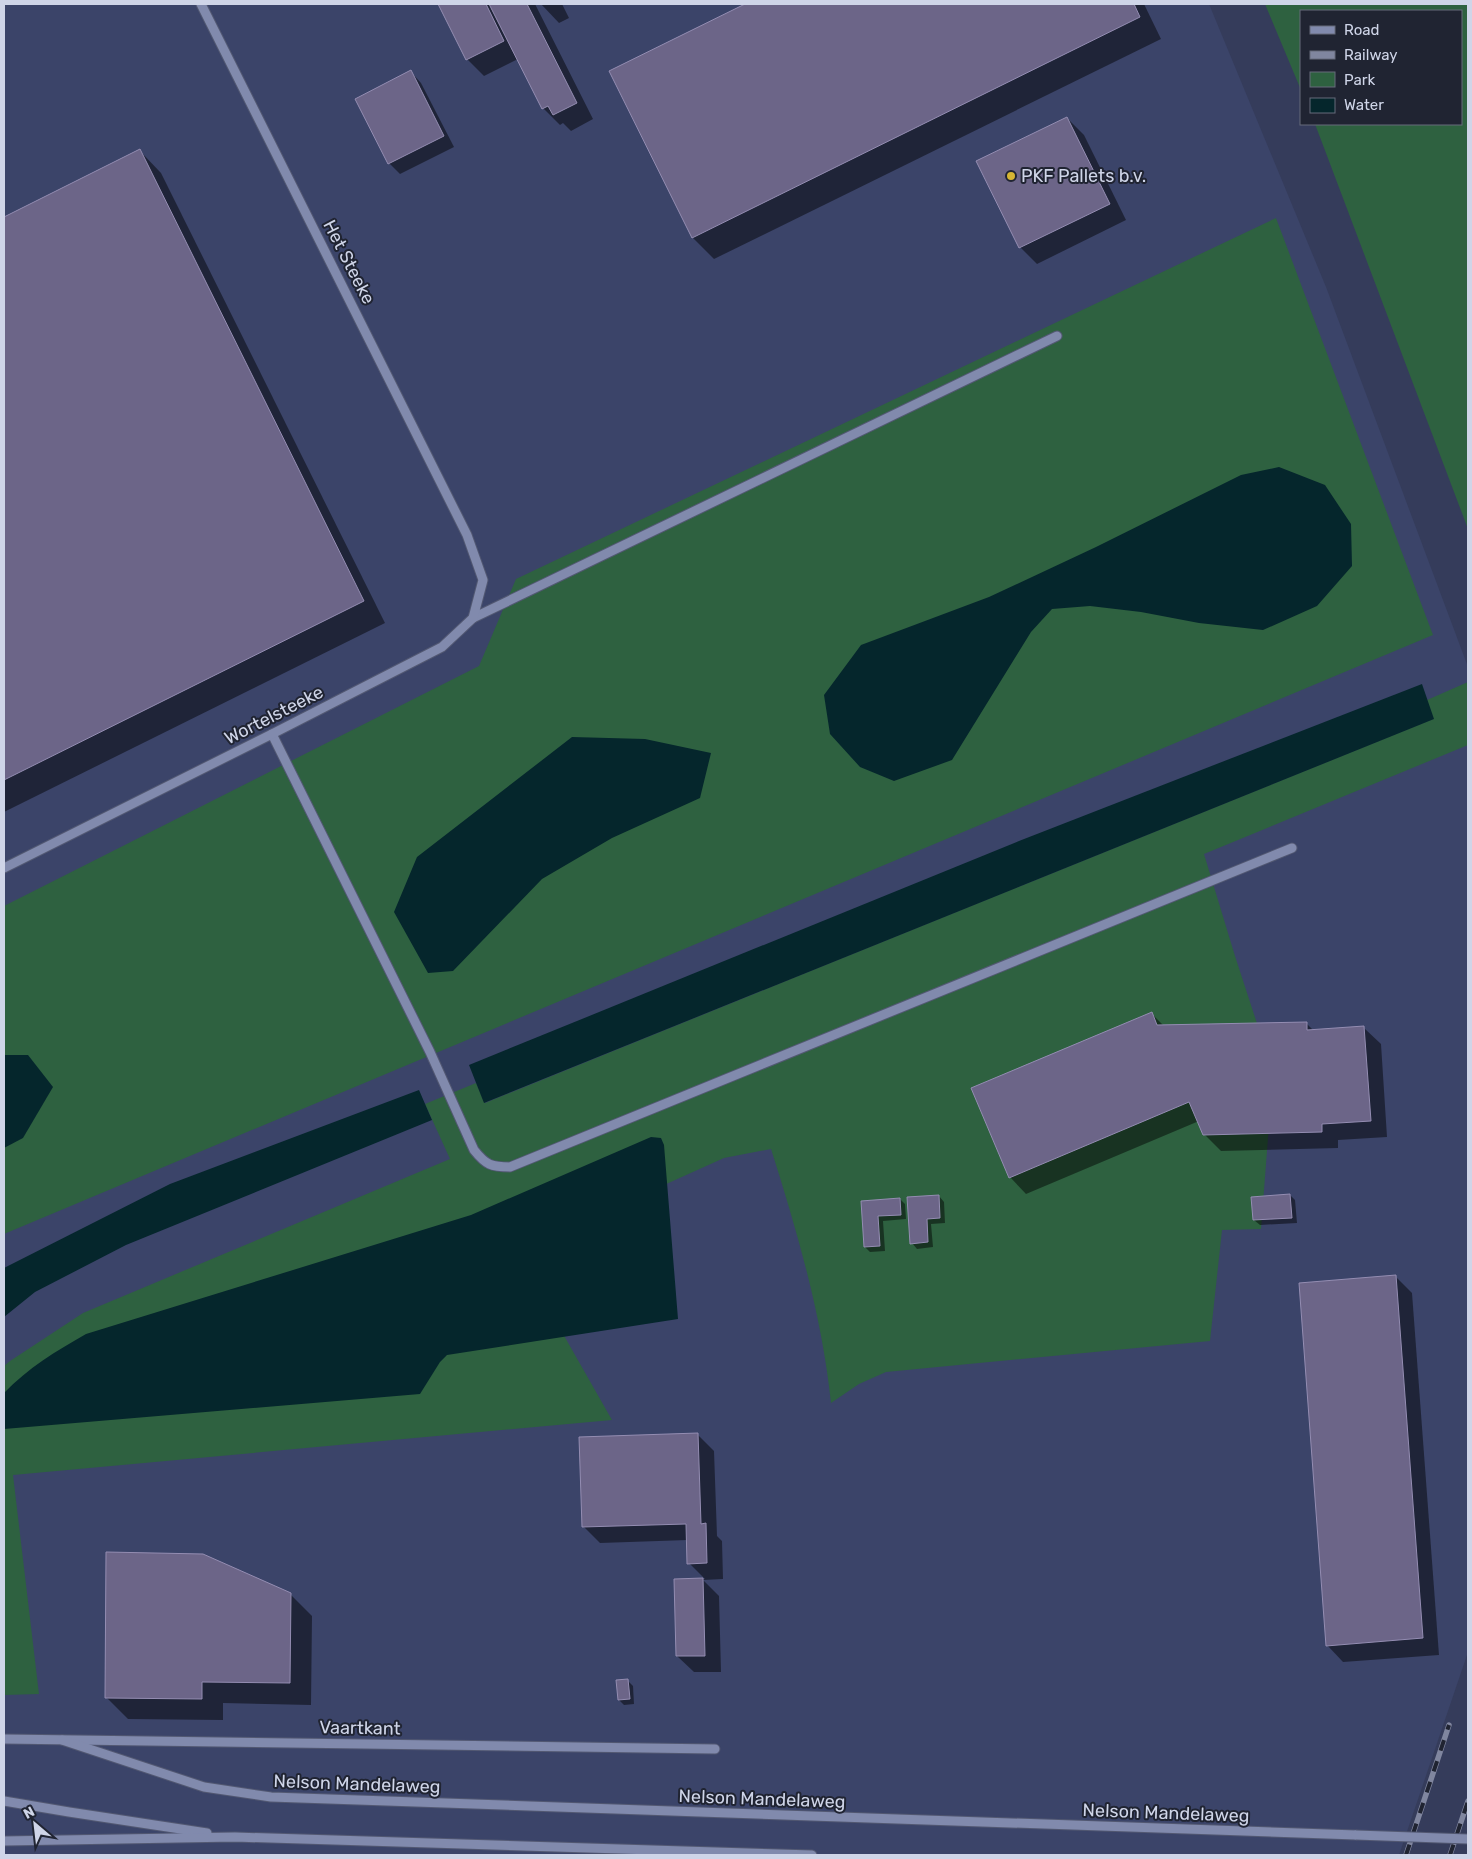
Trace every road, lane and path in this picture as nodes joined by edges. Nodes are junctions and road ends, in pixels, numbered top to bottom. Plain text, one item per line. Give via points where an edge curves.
1 (201, 4) edge
2 (1057, 336) dead end
3 (473, 618) junction
4 (272, 734) junction
5 (1292, 848) dead end
6 (4, 868) edge
7 (4, 1738) edge
8 (62, 1740) junction
9 (715, 1749) dead end
10 (4, 1801) edge
11 (235, 1837) junction
12 (1468, 1839) edge
13 (4, 1841) edge
14 (812, 1855) edge

1 - 3 street, Het Steeke via 467,535 483,580
2 - 3 street
3 - 4 street, Wortelsteeke via 442,647
4 - 5 street via 430,1052 474,1150 484,1162 496,1167 510,1167
4 - 6 street, Wortelsteeke
7 - 8 street, Vaartkant
8 - 9 street, Vaartkant
8 - 12 street, Nelson Mandelaweg, bridge via 204,1787 271,1797
10 - 11 street
11 - 13 street
11 - 14 street

